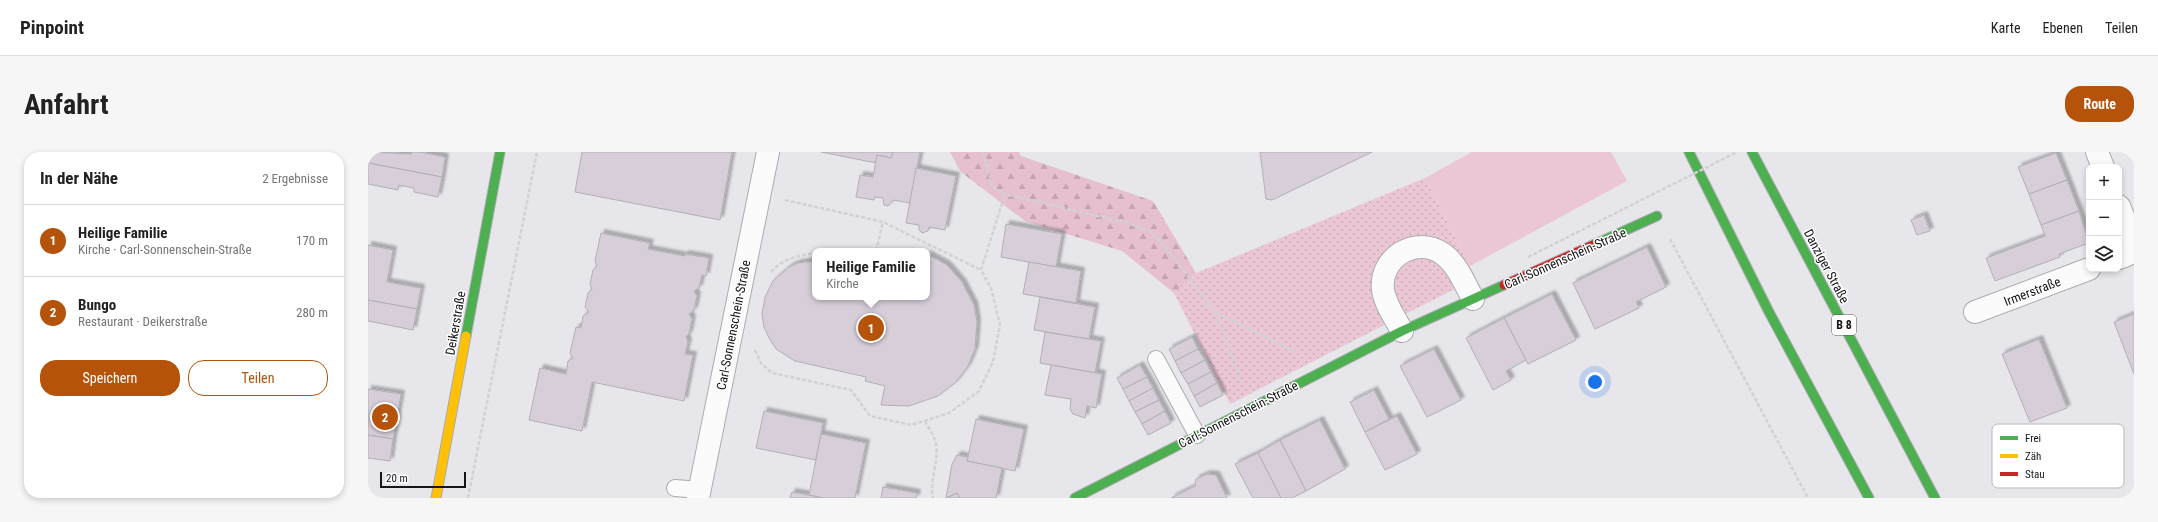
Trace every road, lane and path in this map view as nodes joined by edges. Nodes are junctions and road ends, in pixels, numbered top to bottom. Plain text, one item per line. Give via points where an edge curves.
1 (500, 152) edge
2 (537, 152) edge
3 (768, 152) edge
4 (983, 152) edge
5 (1689, 152) edge
6 (1737, 152) edge
7 (1752, 152) edge
8 (2097, 152) edge
9 (2102, 164) edge
10 (1004, 194) junction
11 (759, 195) junction
12 (2122, 214) edge
13 (1657, 216) joint
14 (883, 222) junction
15 (2134, 244) edge
16 (877, 248) edge
17 (2134, 252) edge
18 (812, 253) edge
19 (1528, 257) dead end
20 (2122, 257) edge
21 (981, 270) junction
22 (2086, 270) edge
23 (766, 278) dead end
24 (1473, 300) junction
25 (1215, 312) junction
26 (1975, 312) dead end
27 (1402, 331) junction
28 (753, 343) dead end
29 (1156, 359) dead end
30 (1329, 368) junction
31 (1244, 411) junction
32 (925, 421) junction
33 (1197, 435) junction
34 (675, 488) dead end
35 (699, 494) edge
36 (436, 498) edge
37 (468, 498) edge
38 (933, 498) edge
39 (1075, 498) edge
40 (1808, 498) edge
41 (1869, 498) edge
42 (1935, 498) edge

1 - 36 main road, Deikerstraße
2 - 37 path
3 - 11 street, Carl-Sonnenschein-Straße
4 - 10 path via 993,187
5 - 41 main road via 1769,312
6 - 19 path, bridge
7 - 42 main road, Danziger Straße / B 8
8 - 9 street
10 - 21 path
10 - 25 path via 1128,223 1150,231 1171,253
11 - 14 path
11 - 35 street, Carl-Sonnenschein-Straße
12 - 15 street
13 - 24 main road, Carl-Sonnenschein-Straße
13 - 40 path
14 - 16 path
14 - 21 path
17 - 20 street
18 - 23 path via 795,256 780,263
21 - 32 path via 991,288 1000,325 993,362 979,391 949,413
22 - 26 street, Irmerstraße
24 - 27 main road, Carl-Sonnenschein-Straße
24 - 27 street via 1453,264 1444,254 1431,247 1416,246 1400,252 1390,263 1383,288 1385,300
25 - 30 path
25 - 31 path via 1242,384
27 - 30 main road, Carl-Sonnenschein-Straße
28 - 32 path via 761,363 772,373 851,390 870,416 911,425
29 - 33 lane
30 - 31 main road, Carl-Sonnenschein-Straße
31 - 33 main road, Carl-Sonnenschein-Straße
32 - 38 path via 936,443 931,488
33 - 39 main road, Carl-Sonnenschein-Straße
34 - 35 lane

